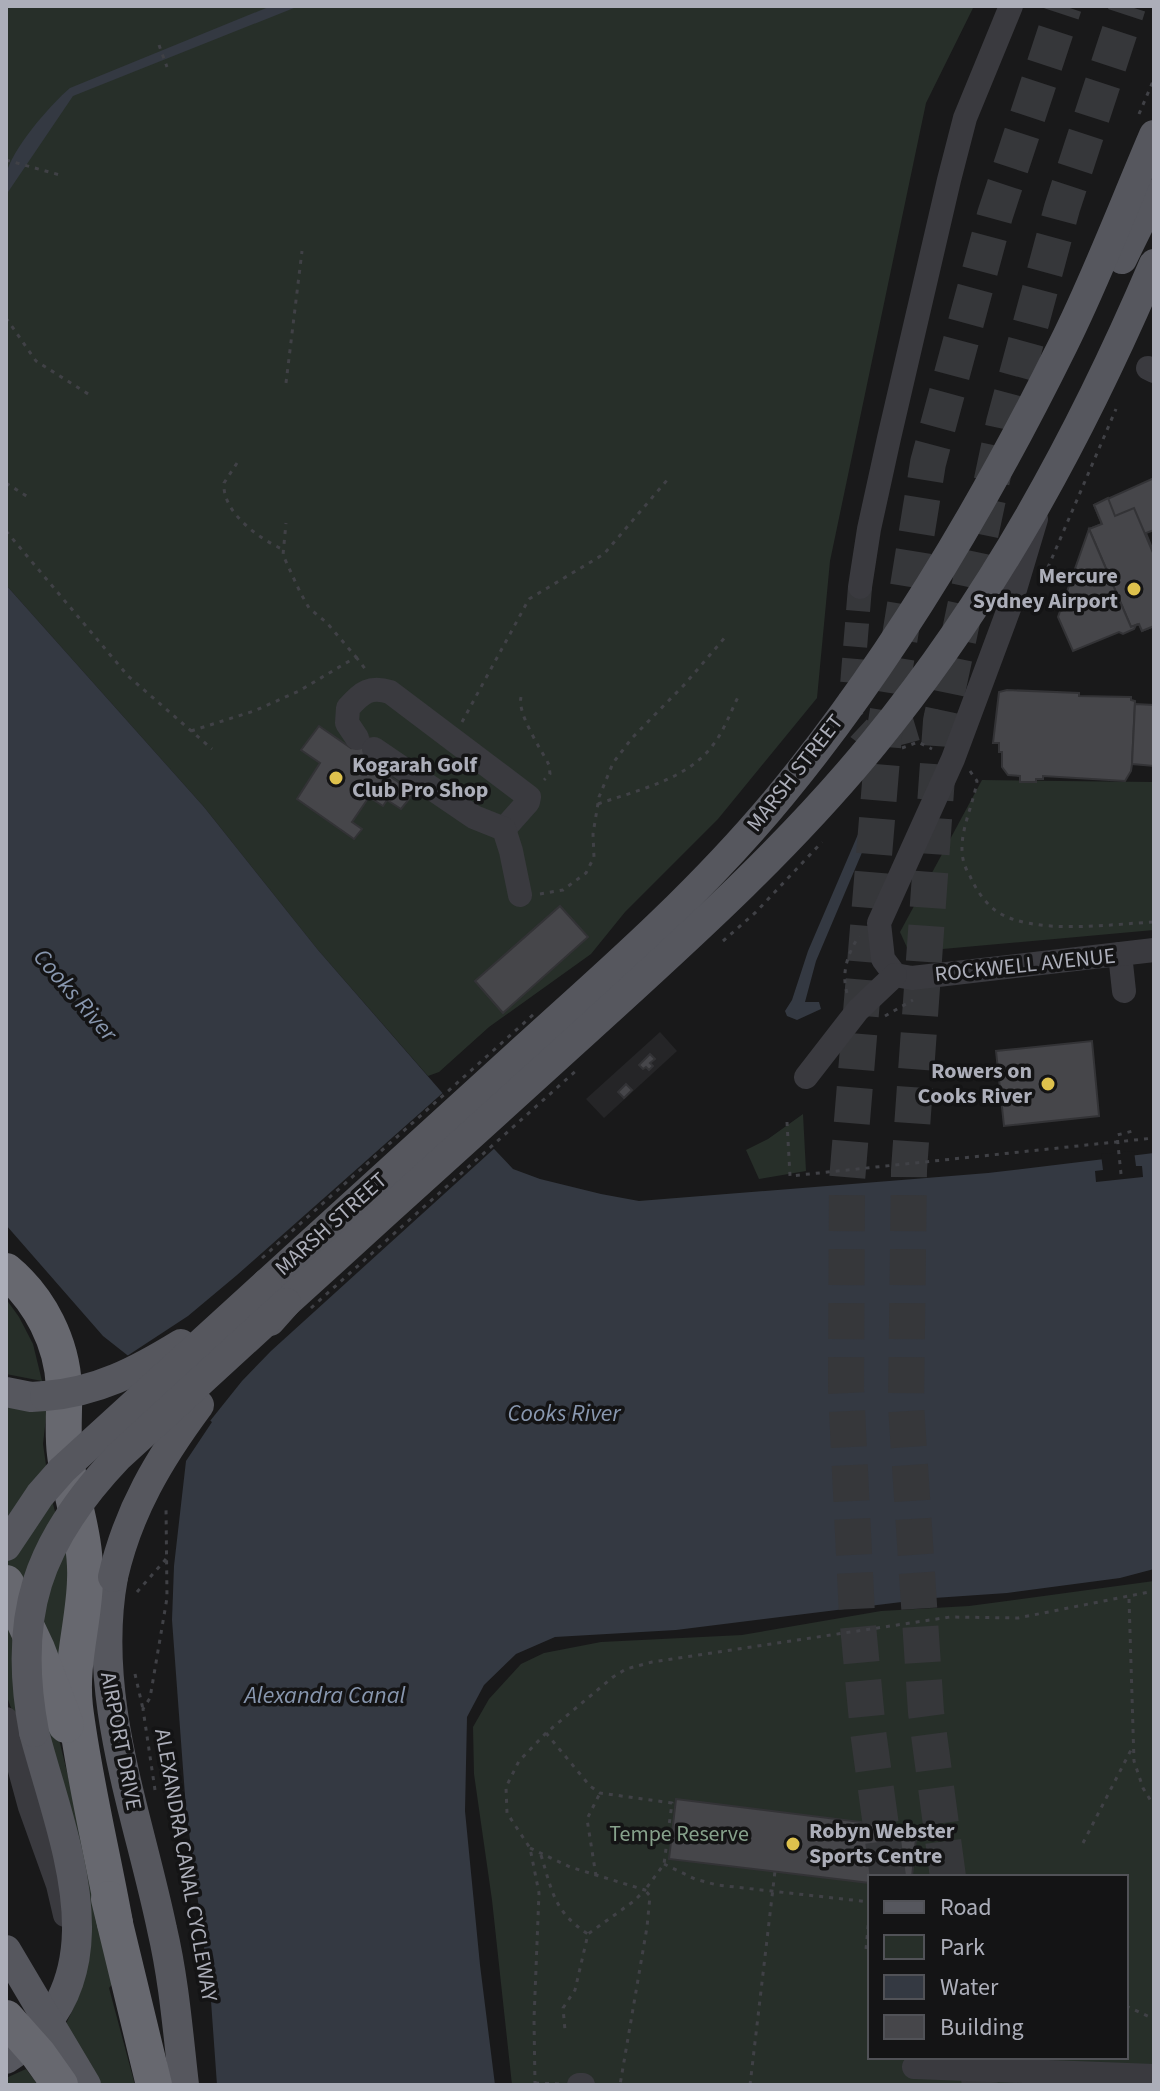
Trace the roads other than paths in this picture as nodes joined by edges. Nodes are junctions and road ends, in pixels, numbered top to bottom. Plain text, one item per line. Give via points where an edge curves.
1 (1011, 6) edge
2 (1154, 135) edge
3 (1154, 194) edge
4 (1154, 264) edge
5 (1031, 407) junction
6 (1044, 494) junction
7 (860, 587) tunnel mouth
8 (504, 829) junction
9 (520, 895) road end
10 (1154, 950) edge
11 (1120, 954) junction
12 (895, 975) junction
13 (1124, 991) dead end
14 (552, 1044) junction
15 (806, 1077) dead end
16 (6, 1271) edge
17 (280, 1290) junction
18 (6, 1392) edge
19 (6, 1546) edge
20 (6, 1583) edge
21 (6, 1719) edge
22 (115, 1923) junction
23 (6, 1950) edge
24 (61, 1999) junction
25 (6, 2018) edge
26 (6, 2046) edge
27 (6, 2059) edge
28 (959, 2064) edge
29 (1048, 2065) edge
30 (914, 2067) dead end
31 (1154, 2076) edge
32 (60, 2085) edge
33 (86, 2085) edge
34 (154, 2085) edge
35 (184, 2085) edge

1 - 7 street via 955,155
2 - 5 main road, MARSH STREET via 1086,297
3 - 5 main road via 1073,349
4 - 6 main road, MARSH STREET
5 - 14 main road, MARSH STREET via 893,642 782,794
6 - 12 street, MARSH STREET via 1010,606 953,759 879,923 883,959
6 - 14 main road, MARSH STREET via 977,602 875,743 755,874
8 - 8 street via 474,817 366,743 347,723 348,708 356,698 377,688 390,692 529,797
8 - 9 street
10 - 11 street, ROCKWELL AVENUE
11 - 12 street, ROCKWELL AVENUE via 912,978
11 - 13 street
12 - 15 street via 858,1010
14 - 17 main road, MARSH STREET
16 - 22 highway via 39,1308 61,1363 65,1453 85,1562 75,1707
17 - 18 main road, bridge via 139,1370 91,1389 31,1397
17 - 19 main road, bridge via 62,1470
17 - 24 main road, bridge via 86,1493 63,1524 39,1575 26,1630 25,1674 34,1732 78,1902 77,1953
17 - 35 main road, AIRPORT DRIVE, bridge via 148,1479 127,1525 122,1588 106,1626 108,1680 169,1960
20 - 22 highway via 63,1716
21 - 24 street via 63,1903
22 - 34 highway
23 - 33 main road, bridge
24 - 26 main road via 43,2020
24 - 27 main road via 36,2035
25 - 32 highway, bridge
28 - 29 street
28 - 30 street
29 - 31 street

